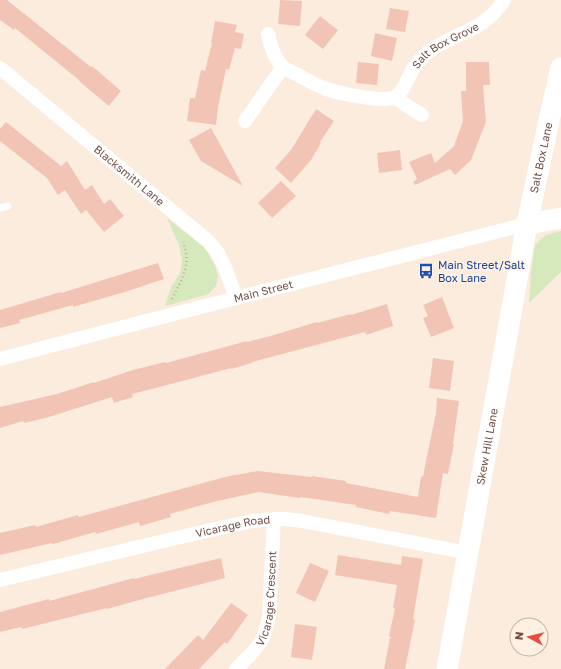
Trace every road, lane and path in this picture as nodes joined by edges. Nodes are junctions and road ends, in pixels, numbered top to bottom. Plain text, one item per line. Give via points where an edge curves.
1 (504, 0) edge
2 (268, 34) dead end
3 (0, 68) edge
4 (283, 68) junction
5 (561, 68) edge
6 (395, 97) junction
7 (422, 115) dead end
8 (246, 121) dead end
9 (8, 206) dead end
10 (0, 208) edge
11 (561, 218) edge
12 (527, 224) junction
13 (182, 240) dead end
14 (236, 298) junction
15 (162, 317) junction
16 (0, 359) edge
17 (274, 519) junction
18 (468, 553) junction
19 (0, 580) edge
20 (236, 669) edge
21 (447, 669) edge

1 - 6 street, Salt Box Grove via 492,15 474,29 426,54
2 - 4 street via 270,45
3 - 14 street, Blacksmith Lane via 208,241 218,253
4 - 6 street via 325,89 369,98
4 - 8 street
5 - 12 street, Salt Box Lane
6 - 7 street
9 - 10 lane
11 - 12 street
12 - 14 street, Main Street
12 - 18 street, Skew Hill Lane
13 - 15 path via 188,262 183,278
14 - 15 street, Main Street
15 - 16 street, Main Street
17 - 18 street, Vicarage Road via 302,521
17 - 19 street, Vicarage Road via 252,521 189,535
17 - 20 street, Vicarage Crescent via 269,616 260,642
18 - 21 street, Skew Hill Lane

